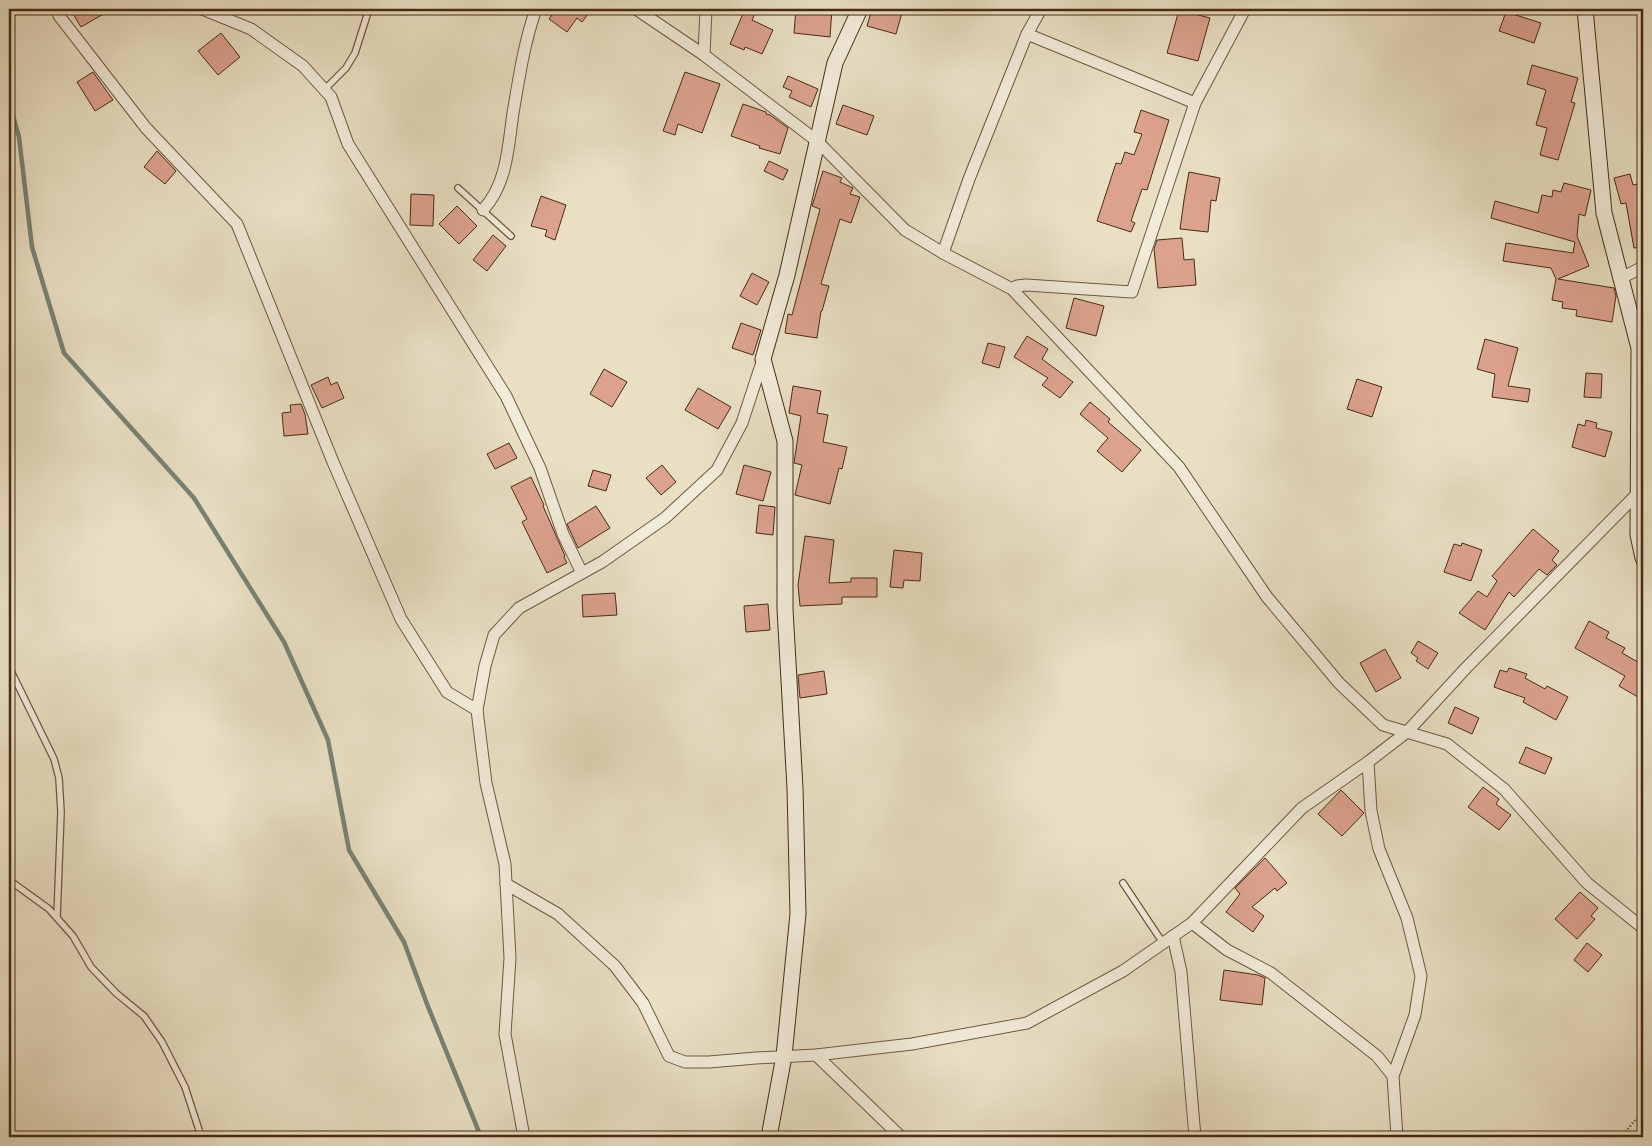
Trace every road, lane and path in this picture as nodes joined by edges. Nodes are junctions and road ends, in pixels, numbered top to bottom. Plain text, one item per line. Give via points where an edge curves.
1 (56, 9) edge
2 (202, 9) edge
3 (369, 9) edge
4 (536, 9) edge
5 (636, 9) edge
6 (706, 9) edge
7 (860, 9) edge
8 (1041, 9) edge
9 (1245, 9) edge
10 (1586, 9) edge
11 (1027, 34) junction
12 (704, 55) junction
13 (324, 90) junction
14 (1196, 103) junction
15 (817, 141) junction
16 (458, 188) dead end
17 (483, 210) junction
18 (511, 236) dead end
19 (943, 253) junction
20 (1643, 266) edge
21 (1621, 278) junction
22 (1012, 289) junction
23 (763, 359) junction
24 (1639, 492) junction
25 (1643, 558) edge
26 (582, 573) junction
27 (10, 669) dead end
28 (477, 710) junction
29 (1407, 732) junction
30 (1368, 762) junction
31 (9, 880) edge
32 (1123, 883) dead end
33 (506, 884) junction
34 (57, 917) junction
35 (1192, 923) junction
36 (1643, 928) edge
37 (1173, 936) junction
38 (1163, 943) junction
39 (816, 1055) junction
40 (784, 1056) junction
41 (1393, 1076) junction
42 (1643, 1111) edge
43 (200, 1137) edge
44 (524, 1137) edge
45 (769, 1137) edge
46 (901, 1137) edge
47 (1195, 1137) edge
48 (1396, 1137) edge
49 (1621, 1137) edge

1 - 28 street via 146,128 237,224 333,462 401,619 447,692
2 - 13 street via 251,29 303,66
3 - 13 lane via 355,53 346,68
4 - 17 street via 524,48 503,173 496,193
5 - 12 street
6 - 12 street
7 - 15 street via 835,63
8 - 11 street
9 - 14 street
10 - 21 street via 1604,213
11 - 14 street
11 - 19 street
12 - 15 street
13 - 26 street via 331,96 348,144 506,396 540,468 563,534
14 - 22 street via 1132,292 1026,284
15 - 19 street via 905,230
15 - 23 street via 787,275
16 - 17 lane
17 - 18 lane
19 - 22 street
20 - 21 street
21 - 24 street via 1640,348
22 - 29 street via 1179,467 1267,597 1339,683 1383,724
23 - 26 street via 742,423 716,470 665,518
23 - 40 street via 785,441 785,609 798,914
24 - 25 street via 1638,535
24 - 29 street
26 - 28 street via 519,608 494,635
27 - 34 lane via 54,759 59,778
28 - 33 street via 486,783 505,864
29 - 30 street
29 - 36 street via 1447,744 1504,789 1587,883
30 - 35 street via 1302,808
30 - 41 street via 1371,811 1379,849 1406,918 1421,976 1415,1016
31 - 34 lane
32 - 38 lane
33 - 40 street via 558,914 614,966 643,1004 669,1056 685,1062
33 - 44 street via 510,958 505,1034
34 - 43 lane via 73,936 91,967 144,1016 162,1042 185,1087
35 - 37 street
35 - 41 street via 1227,950 1271,973 1377,1056
37 - 38 street
37 - 47 street via 1181,972
38 - 39 street via 1123,971 1027,1023 912,1044
39 - 40 street
39 - 46 street
40 - 45 street
41 - 48 street
42 - 49 path

